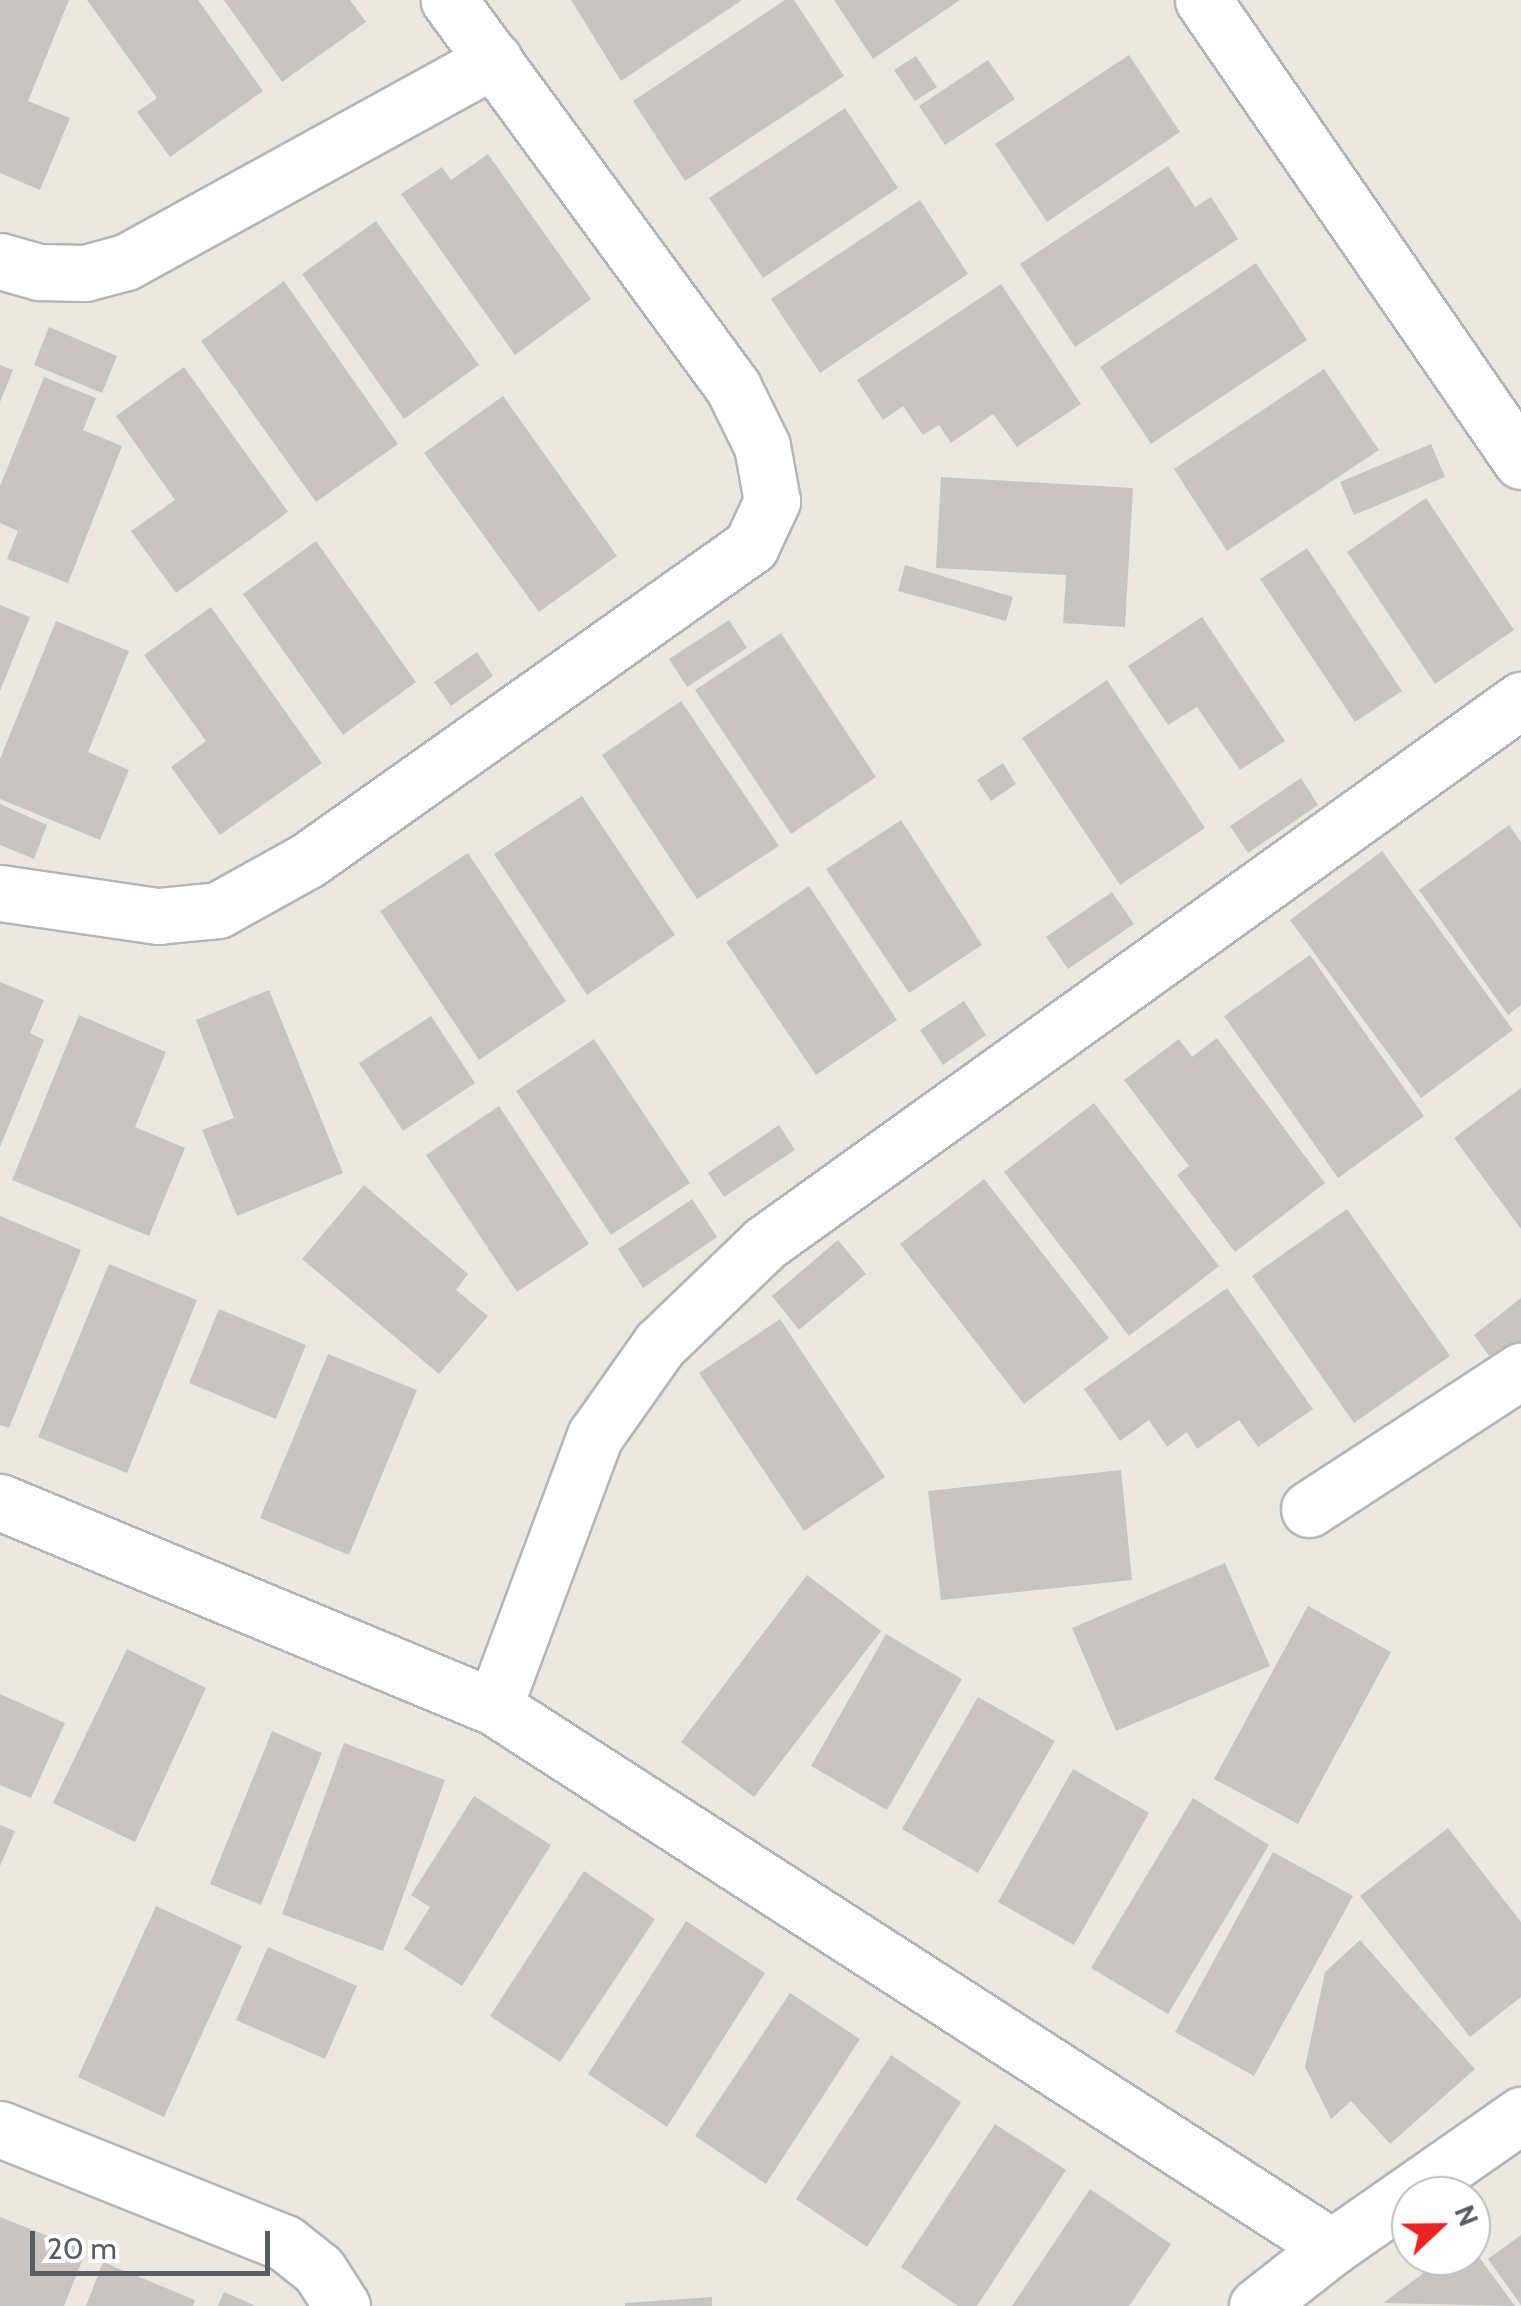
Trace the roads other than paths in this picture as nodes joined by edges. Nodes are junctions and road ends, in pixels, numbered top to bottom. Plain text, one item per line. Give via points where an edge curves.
1 (449, 0) edge
2 (1203, 0) edge
3 (494, 60) junction
4 (0, 261) edge
5 (1521, 461) edge
6 (1521, 700) edge
7 (0, 892) edge
8 (1521, 1371) edge
9 (0, 1502) edge
10 (1309, 1509) dead end
11 (494, 1707) junction
12 (1521, 2116) edge
13 (0, 2130) edge
14 (1332, 2247) junction
15 (342, 2306) edge
16 (1257, 2306) edge

1 - 3 street
2 - 5 street
3 - 4 street via 126,262 85,273 39,272
3 - 7 street via 733,386 762,446 772,500 751,546 308,860 218,910 158,916
6 - 11 street via 779,1232 660,1344 595,1436
8 - 10 street
9 - 11 street
11 - 14 street
12 - 14 street
13 - 15 street via 285,2243 319,2270
14 - 16 street

